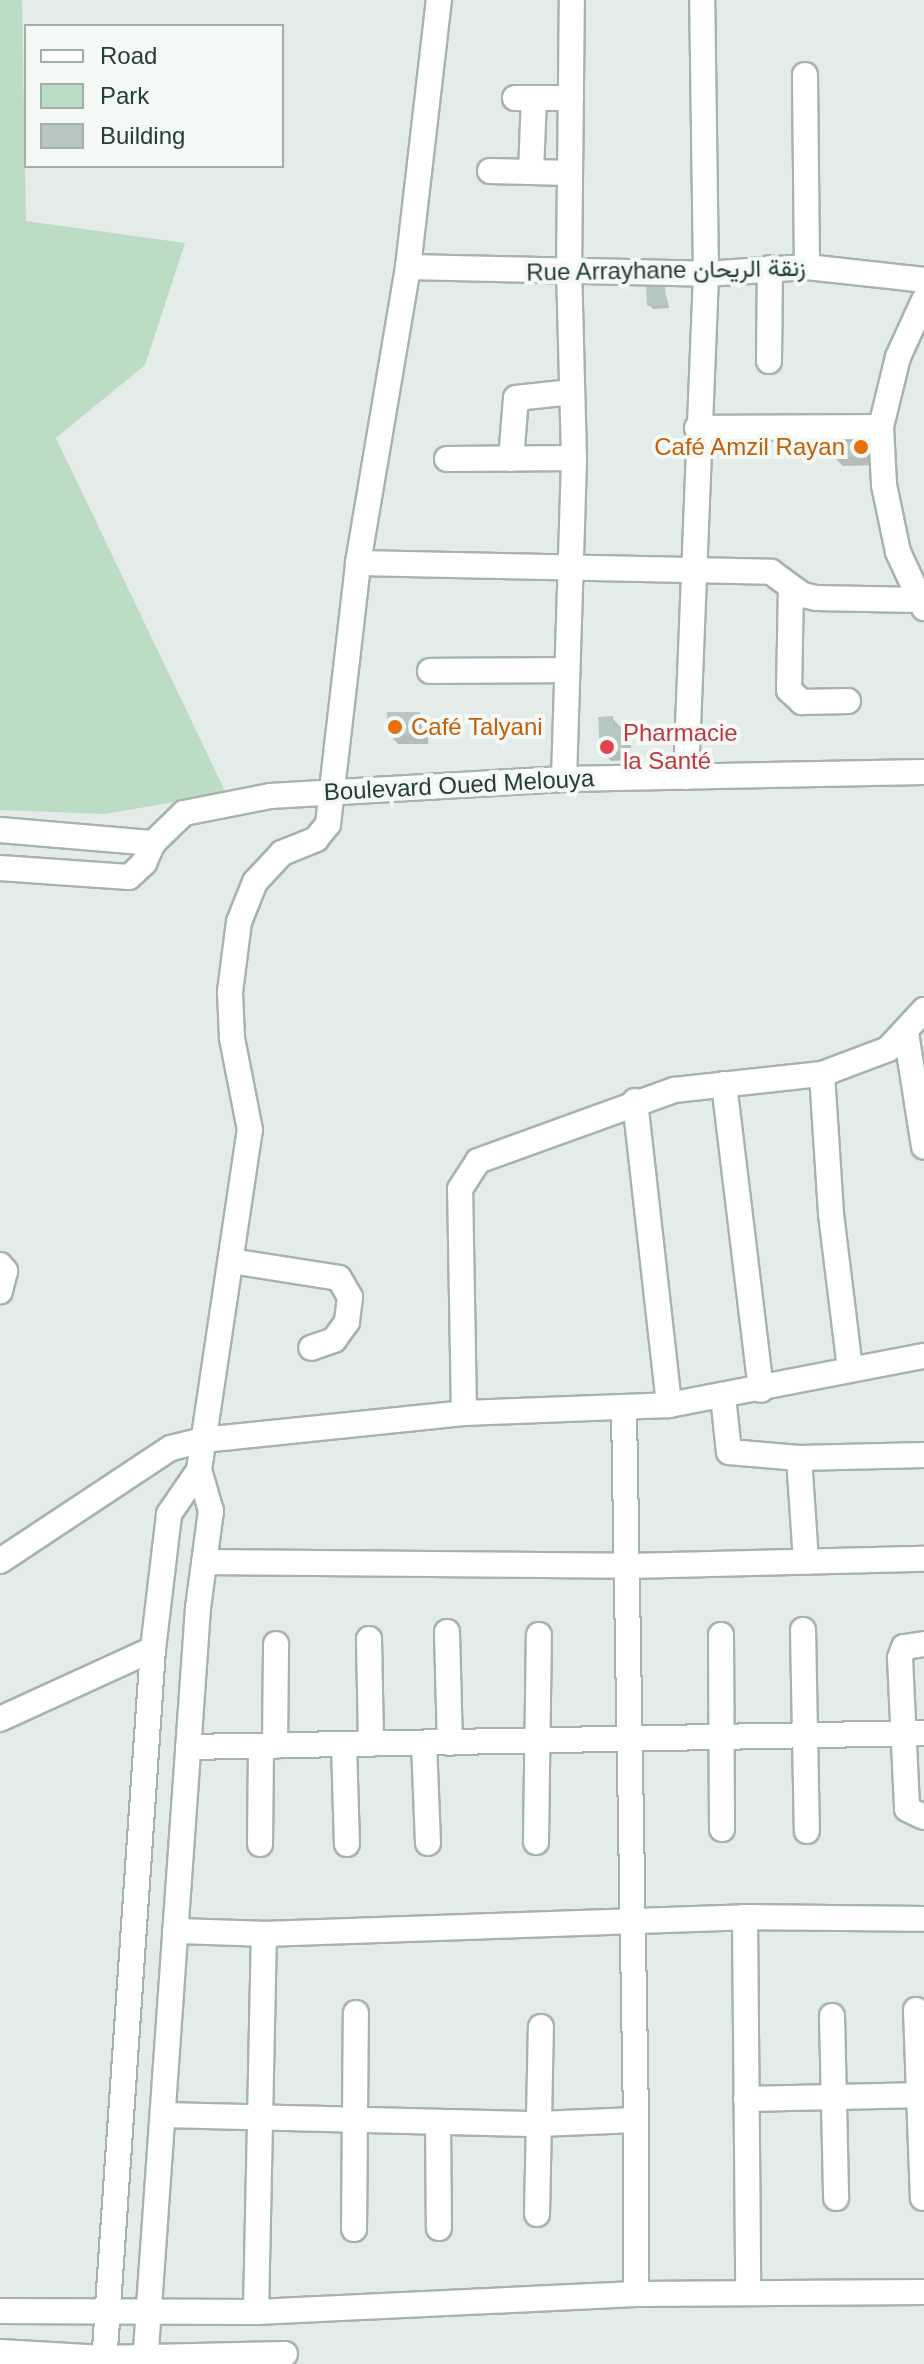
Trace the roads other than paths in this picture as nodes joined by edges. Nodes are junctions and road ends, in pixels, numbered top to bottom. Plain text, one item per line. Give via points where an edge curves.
1 (439, 0) edge
2 (572, 0) edge
3 (702, 0) edge
4 (805, 75) dead end
5 (571, 98) junction
6 (490, 171) dead end
7 (531, 172) junction
8 (570, 173) junction
9 (408, 267) junction
10 (807, 267) junction
11 (770, 268) junction
12 (569, 273) junction
13 (706, 274) junction
14 (924, 280) edge
15 (924, 300) edge
16 (769, 361) dead end
17 (572, 392) junction
18 (881, 427) junction
19 (697, 428) junction
20 (574, 458) junction
21 (447, 459) dead end
22 (511, 459) junction
23 (358, 563) junction
24 (568, 568) junction
25 (691, 570) junction
26 (791, 587) junction
27 (921, 604) edge
28 (566, 670) junction
29 (430, 671) dead end
30 (848, 701) dead end
31 (924, 772) edge
32 (686, 777) junction
33 (564, 779) junction
34 (330, 790) junction
35 (0, 830) edge
36 (153, 843) junction
37 (0, 868) edge
38 (924, 1010) edge
39 (906, 1033) junction
40 (822, 1074) junction
41 (724, 1084) junction
42 (635, 1101) junction
43 (924, 1147) edge
44 (231, 1261) junction
45 (0, 1265) edge
46 (0, 1291) edge
47 (311, 1348) dead end
48 (924, 1356) edge
49 (850, 1368) junction
50 (761, 1390) junction
51 (723, 1396) junction
52 (669, 1405) junction
53 (624, 1410) junction
54 (464, 1413) junction
55 (203, 1440) junction
56 (924, 1455) edge
57 (799, 1458) junction
58 (199, 1470) junction
59 (924, 1559) edge
60 (0, 1561) edge
61 (204, 1562) junction
62 (806, 1562) junction
63 (627, 1566) junction
64 (803, 1630) dead end
65 (447, 1632) dead end
66 (539, 1635) dead end
67 (721, 1635) dead end
68 (369, 1639) dead end
69 (276, 1644) dead end
70 (924, 1644) edge
71 (153, 1649) junction
72 (0, 1719) edge
73 (914, 1734) edge
74 (805, 1736) junction
75 (723, 1738) junction
76 (630, 1741) junction
77 (537, 1742) junction
78 (424, 1743) junction
79 (450, 1743) junction
80 (371, 1744) junction
81 (344, 1745) junction
82 (268, 1746) junction
83 (188, 1747) junction
84 (924, 1817) edge
85 (722, 1829) dead end
86 (807, 1831) dead end
87 (536, 1842) dead end
88 (428, 1843) dead end
89 (260, 1844) dead end
90 (347, 1844) dead end
91 (745, 1917) junction
92 (924, 1919) edge
93 (633, 1922) junction
94 (175, 1931) junction
95 (264, 1934) junction
96 (916, 2010) dead end
97 (356, 2013) dead end
98 (832, 2016) dead end
99 (541, 2027) dead end
100 (922, 2095) edge
101 (834, 2097) junction
102 (746, 2099) junction
103 (164, 2115) junction
104 (257, 2116) junction
105 (636, 2120) junction
106 (355, 2121) junction
107 (438, 2122) junction
108 (539, 2124) junction
109 (836, 2198) dead end
110 (923, 2198) edge
111 (537, 2214) dead end
112 (439, 2228) dead end
113 (354, 2229) dead end
114 (748, 2291) junction
115 (924, 2292) edge
116 (636, 2294) junction
117 (107, 2308) junction
118 (151, 2310) junction
119 (0, 2311) edge
120 (256, 2312) junction
121 (0, 2352) edge
122 (285, 2354) dead end
123 (104, 2361) edge
124 (146, 2361) edge

1 - 9 street
2 - 5 street
3 - 13 street
4 - 10 street
5 - 7 street via 524,98
5 - 8 street
6 - 7 street
7 - 8 street
8 - 12 street
9 - 12 street, Rue Arrayhane زنقة الريحان
9 - 23 street
10 - 11 street, Rue Arrayhane زنقة الريحان
10 - 14 street, Rue Arrayhane زنقة الريحان
11 - 13 street, Rue Arrayhane زنقة الريحان
11 - 16 street
12 - 13 street, Rue Arrayhane زنقة الريحان
12 - 17 street
13 - 19 street
15 - 18 street via 898,357
17 - 20 street
17 - 22 street via 516,398
18 - 19 street
18 - 27 street via 884,485 895,540
19 - 25 street
20 - 22 street
20 - 24 street
21 - 22 street
23 - 24 street
23 - 34 street
24 - 25 street
24 - 28 street
25 - 26 street via 771,572
25 - 32 street
26 - 27 street via 816,598
26 - 30 street via 789,690 802,702
28 - 29 street
28 - 33 street
31 - 32 street, Boulevard Oued Melouya
32 - 33 street, Boulevard Oued Melouya
33 - 34 street, Boulevard Oued Melouya
34 - 36 street, Boulevard Oued Melouya via 206,806 184,813
34 - 44 street via 328,824 316,839 282,853 264,872 239,922 230,992 232,1038 250,1130
35 - 36 street
36 - 37 street, Boulevard Oued Melouya via 144,863 129,877
38 - 39 street
39 - 40 street via 888,1049
39 - 43 street
40 - 41 street
40 - 49 street via 831,1214
41 - 42 street
41 - 50 street
42 - 52 street
42 - 54 street via 492,1154 467,1171 460,1189
44 - 47 street via 339,1278 350,1297 347,1322 334,1340
44 - 55 street
45 - 46 street via 5,1271
48 - 49 street
49 - 50 street
50 - 51 street
51 - 52 street
51 - 57 street via 729,1452
52 - 53 street
53 - 54 street
53 - 63 street
54 - 55 street
55 - 58 street
55 - 60 street via 171,1448
56 - 57 street
57 - 62 street
58 - 61 street via 211,1511
58 - 71 street via 169,1514
59 - 62 street
61 - 63 street
61 - 83 street
62 - 63 street
63 - 76 street
64 - 74 street
65 - 79 street
66 - 77 street
67 - 75 street
68 - 80 street
69 - 82 street
70 - 73 street via 901,1651
71 - 72 street
71 - 117 street
73 - 74 street
73 - 84 street via 907,1809
74 - 75 street
74 - 86 street
75 - 76 street
75 - 85 street
76 - 77 street
76 - 93 street
77 - 79 street
77 - 87 street
78 - 79 street
78 - 80 street
78 - 88 street
80 - 81 street
81 - 82 street
81 - 90 street
82 - 83 street
82 - 89 street
83 - 94 street
91 - 92 street
91 - 93 street
91 - 102 street
93 - 95 street
93 - 105 street
94 - 95 street
94 - 103 street
95 - 104 street
96 - 100 street
97 - 106 street
98 - 101 street
99 - 108 street
100 - 101 street
100 - 110 street
101 - 102 street
101 - 109 street
102 - 114 street
103 - 104 street
103 - 118 street
104 - 106 street
104 - 120 street
105 - 108 street
105 - 116 street
106 - 107 street
106 - 113 street
107 - 108 street
107 - 112 street
108 - 111 street
114 - 115 street
114 - 116 street
116 - 120 street
117 - 118 street
117 - 119 street
117 - 123 street
118 - 120 street
118 - 124 street
121 - 123 street
122 - 124 street
123 - 124 street

